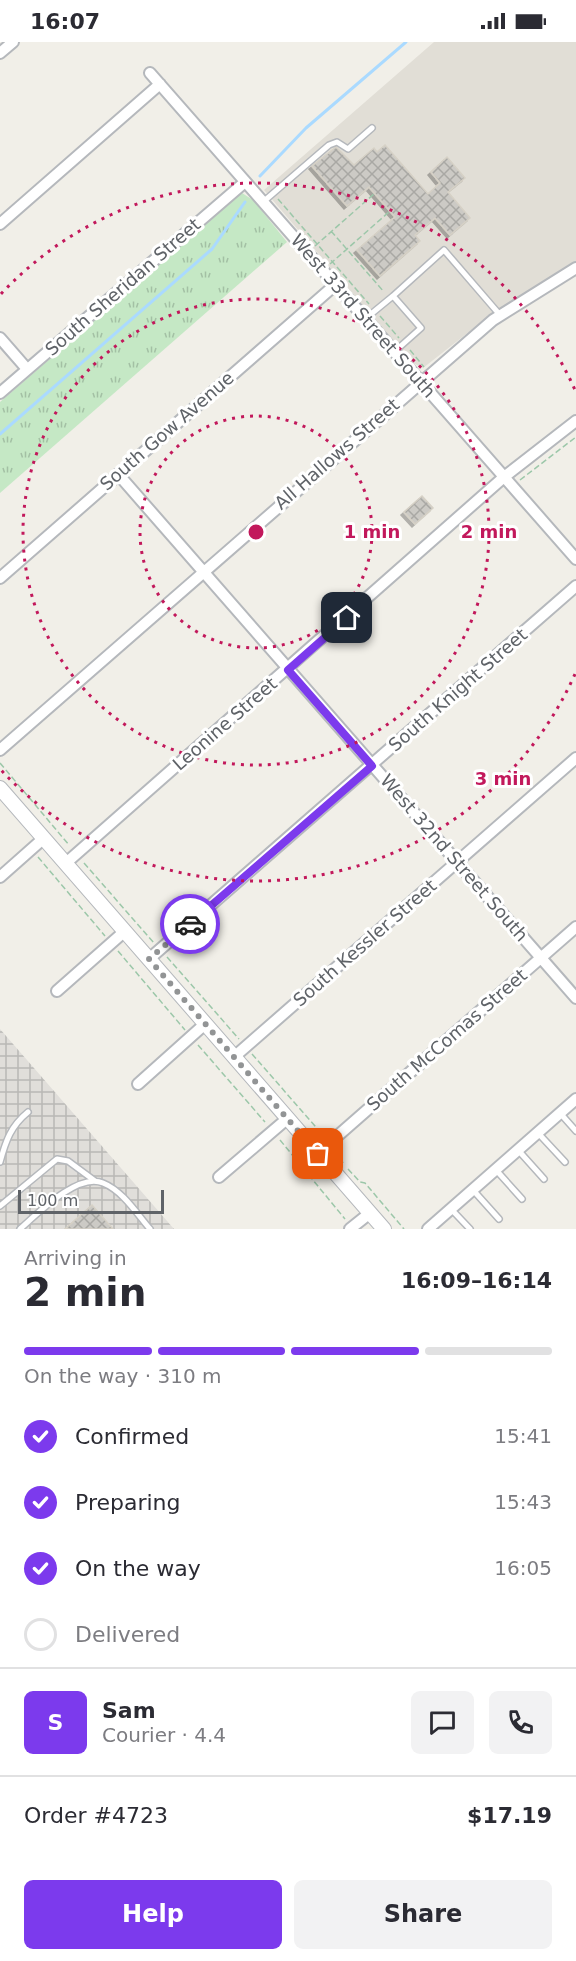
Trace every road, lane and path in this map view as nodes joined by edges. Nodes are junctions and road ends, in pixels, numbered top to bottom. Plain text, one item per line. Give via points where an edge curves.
1 (13, 42) edge
2 (0, 53) edge
3 (150, 73) dead end
4 (160, 84) junction
5 (372, 128) dead end
6 (245, 182) junction
7 (375, 193) dead end
8 (276, 197) dead end
9 (263, 202) junction
10 (390, 211) dead end
11 (0, 224) edge
12 (331, 231) junction
13 (316, 245) junction
14 (347, 249) junction
15 (332, 261) junction
16 (329, 264) dead end
17 (576, 268) edge
18 (335, 285) junction
19 (391, 297) junction
20 (375, 311) junction
21 (500, 316) junction
22 (365, 319) junction
23 (0, 338) edge
24 (404, 344) junction
25 (394, 352) junction
26 (425, 368) dead end
27 (27, 369) junction
28 (420, 382) junction
29 (0, 393) edge
30 (576, 421) edge
31 (576, 437) edge
32 (118, 474) junction
33 (504, 477) junction
34 (518, 482) dead end
35 (576, 559) edge
36 (202, 571) junction
37 (0, 578) edge
38 (576, 586) edge
39 (288, 670) junction
40 (0, 750) edge
41 (576, 758) edge
42 (0, 764) edge
43 (372, 766) junction
44 (0, 788) edge
45 (44, 838) junction
46 (71, 858) junction
47 (457, 863) junction
48 (0, 877) edge
49 (576, 927) edge
50 (125, 931) junction
51 (160, 950) junction
52 (541, 958) junction
53 (149, 959) junction
54 (57, 991) dead end
55 (576, 998) edge
56 (206, 1024) junction
57 (246, 1047) junction
58 (234, 1057) junction
59 (138, 1083) dead end
60 (576, 1099) edge
61 (28, 1112) dead end
62 (560, 1113) junction
63 (288, 1118) junction
64 (576, 1131) edge
65 (538, 1133) junction
66 (330, 1143) junction
67 (518, 1150) junction
68 (318, 1154) junction
69 (0, 1162) edge
70 (564, 1162) dead end
71 (496, 1170) junction
72 (219, 1177) dead end
73 (544, 1179) dead end
74 (95, 1181) junction
75 (473, 1190) junction
76 (522, 1199) dead end
77 (0, 1206) edge
78 (452, 1209) junction
79 (370, 1213) junction
80 (499, 1219) dead end
81 (20, 1229) edge
82 (150, 1229) edge
83 (350, 1229) edge
84 (384, 1229) edge
85 (404, 1229) edge
86 (428, 1229) edge
87 (470, 1229) edge

1 - 2 street
3 - 4 street, West 33rd Street South
4 - 6 street, West 33rd Street South
4 - 11 street
5 - 9 lane via 348,149 337,142 329,145
6 - 9 street, West 33rd Street South
6 - 27 street, South Sheridan Street
7 - 12 path
8 - 13 path
9 - 18 street, West 33rd Street South
10 - 14 path
12 - 13 path
12 - 14 path
13 - 15 path
14 - 15 path
14 - 19 path
15 - 16 path
15 - 20 path
17 - 21 street, All Hallows Street
18 - 22 street, West 33rd Street South
18 - 32 street, South Gow Avenue
19 - 20 lane
19 - 21 lane via 444,250
19 - 24 lane via 421,328
20 - 22 lane
20 - 24 path
21 - 28 street, All Hallows Street
22 - 25 street, West 33rd Street South
23 - 27 street
24 - 25 lane
24 - 26 path
25 - 28 street, West 33rd Street South
27 - 29 street, South Sheridan Street
28 - 33 street, West 33rd Street South
28 - 36 street, All Hallows Street
30 - 33 street, Leonine Street
31 - 34 path
32 - 36 street, West 32nd Street South
32 - 37 street, South Gow Avenue
33 - 35 street, West 33rd Street South
33 - 39 street, Leonine Street
36 - 39 street, West 32nd Street South
36 - 40 street, All Hallows Street
38 - 43 street, South Knight Street
39 - 43 street, West 32nd Street South
39 - 46 street, Leonine Street
41 - 47 street, South Kessler Street
42 - 46 path
43 - 47 street, West 32nd Street South
43 - 51 street, South Knight Street
44 - 45 street
45 - 46 street
45 - 48 street
46 - 50 street
46 - 51 path
47 - 52 street, West 32nd Street South
47 - 57 street, South Kessler Street
49 - 52 street, South McComas Street
50 - 53 street
50 - 54 street
51 - 53 street, South Knight Street
51 - 57 path
52 - 55 street, West 32nd Street South
52 - 66 street, South McComas Street
53 - 56 street
56 - 58 street
56 - 59 street
57 - 58 street, South Kessler Street
57 - 66 path
58 - 63 street
60 - 62 street
61 - 69 lane via 8,1135
62 - 64 lane
62 - 65 street
63 - 68 street
63 - 72 street
65 - 67 street
65 - 70 lane
66 - 68 street, South McComas Street
66 - 85 path via 342,1162
67 - 71 street
67 - 73 lane
68 - 79 street
71 - 75 street
71 - 76 lane
74 - 77 lane via 68,1161 57,1159
74 - 81 lane via 58,1196
74 - 82 lane via 122,1196
75 - 78 street
75 - 80 lane
78 - 86 street
78 - 87 lane
79 - 83 street
79 - 84 street

